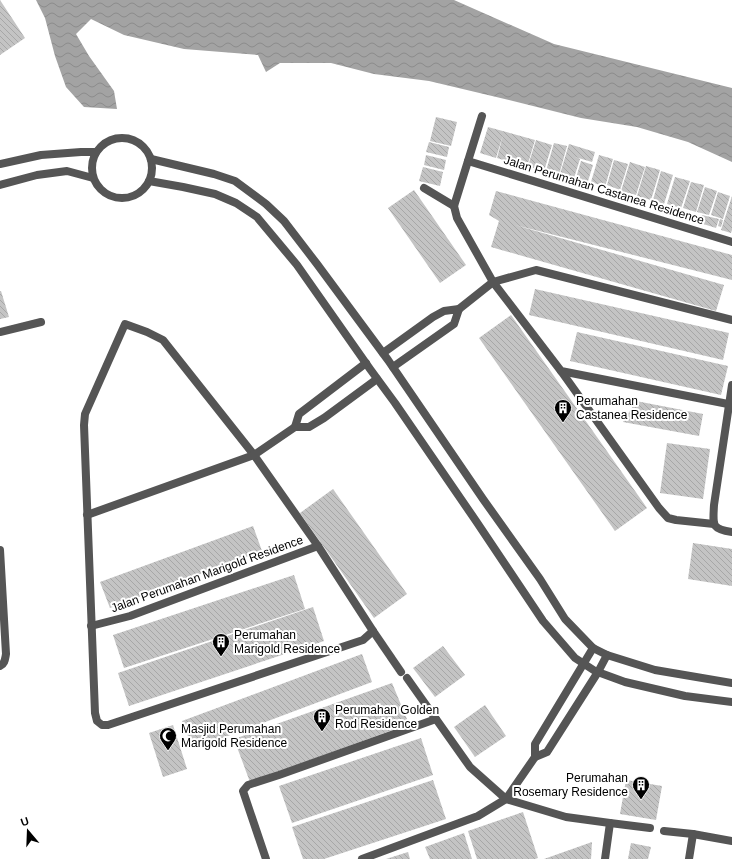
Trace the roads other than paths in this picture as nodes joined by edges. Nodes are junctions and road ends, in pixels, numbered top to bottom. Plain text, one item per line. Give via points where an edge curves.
1 (482, 116) dead end
2 (96, 152) junction
3 (151, 159) junction
4 (468, 161) junction
5 (0, 164) edge
6 (93, 178) junction
7 (149, 181) junction
8 (0, 185) edge
9 (424, 188) dead end
10 (454, 206) junction
11 (732, 242) edge
12 (493, 282) junction
13 (459, 309) junction
14 (732, 320) edge
15 (41, 322) dead end
16 (0, 332) edge
17 (383, 353) junction
18 (366, 363) junction
19 (393, 367) junction
20 (561, 371) junction
21 (378, 379) junction
22 (732, 385) edge
23 (728, 404) junction
24 (295, 427) junction
25 (254, 455) junction
26 (87, 514) junction
27 (714, 524) junction
28 (732, 532) edge
29 (318, 546) junction
30 (0, 550) edge
31 (91, 626) junction
32 (373, 631) junction
33 (593, 648) junction
34 (607, 655) junction
35 (584, 664) junction
36 (0, 666) edge
37 (598, 672) junction
38 (732, 683) edge
39 (732, 702) edge
40 (436, 719) junction
41 (535, 757) junction
42 (506, 799) junction
43 (610, 823) junction
44 (650, 828) dead end
45 (664, 831) dead end
46 (693, 834) junction
47 (732, 841) edge
48 (266, 859) edge
49 (362, 859) edge
50 (605, 859) edge
51 (689, 859) edge

1 - 4 street
2 - 3 street via 102,144 110,140 127,138 142,145
2 - 5 street via 41,155
2 - 6 street via 92,160
3 - 7 street via 153,167
3 - 17 street via 235,181 266,204 284,221
4 - 10 street
4 - 11 street, Jalan Perumahan Castanea Residence
6 - 7 street via 103,192 119,198 136,195
6 - 8 street via 67,172 37,175
7 - 18 street via 215,194 236,203 257,217 297,265
9 - 10 street
10 - 12 street via 457,218
12 - 13 street
12 - 14 street via 536,270
12 - 20 street
13 - 17 street via 444,311 433,317
13 - 19 street via 454,324
15 - 16 street
17 - 19 street
18 - 21 street
18 - 24 street via 299,414
19 - 33 street via 565,619
20 - 23 street
20 - 27 street via 668,518
21 - 24 street via 309,427
21 - 35 street via 543,621 575,658
22 - 23 street
23 - 27 street via 714,505
24 - 25 street
25 - 26 street
25 - 26 street, Jalan Perumahan Marigold Residence via 163,340 125,324 85,414
25 - 29 street, Jalan Perumahan Marigold Residence
26 - 31 street
27 - 28 street via 720,530
29 - 31 street, Jalan Perumahan Marigold Residence via 130,616
29 - 32 street, Jalan Perumahan Marigold Residence
30 - 36 street via 6,654 5,661
31 - 32 street via 95,713 102,725 363,640
32 - 40 street, Jalan Perumahan Marigold Residence
33 - 34 street
33 - 35 street
34 - 37 street
34 - 38 street via 655,670
35 - 37 street
35 - 41 street via 535,744
37 - 39 street via 625,682 685,696
37 - 41 street via 547,752
40 - 42 street, Jalan Perumahan Marigold Residence via 470,767
40 - 48 street via 248,785 243,791
41 - 42 street
42 - 43 street via 566,817
42 - 49 street via 478,816
43 - 44 street
43 - 50 street
45 - 46 street
46 - 47 street
46 - 51 street

